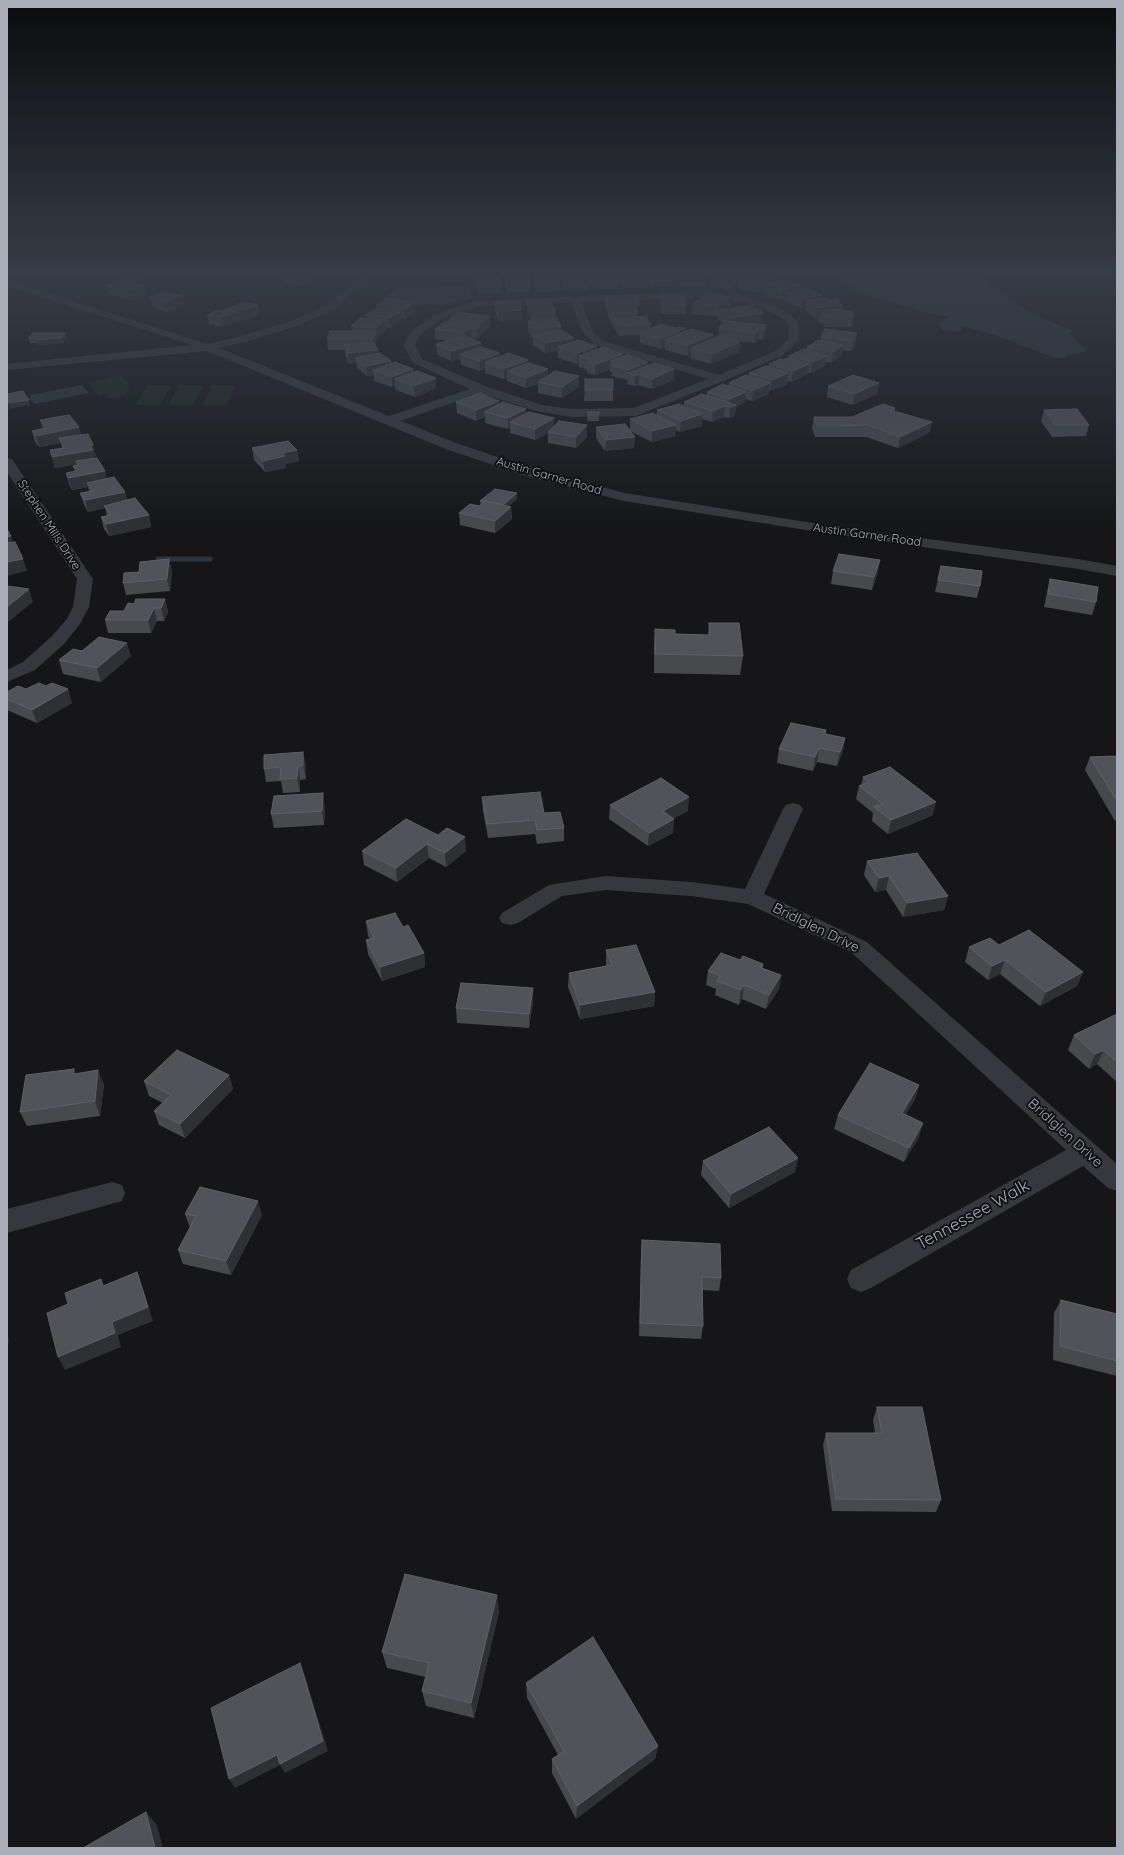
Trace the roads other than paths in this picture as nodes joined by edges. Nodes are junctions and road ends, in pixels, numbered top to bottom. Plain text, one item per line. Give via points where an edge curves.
1 (58, 363) edge
2 (244, 363) edge
3 (421, 363) edge
4 (664, 363) edge
5 (757, 363) edge
6 (7, 367) edge
7 (719, 379) junction
8 (481, 389) junction
9 (390, 420) junction
10 (7, 462) edge
11 (1117, 571) edge
12 (7, 677) edge
13 (793, 809) dead end
14 (752, 897) junction
15 (510, 918) dead end
16 (1085, 1152) junction
17 (1117, 1180) edge
18 (112, 1193) dead end
19 (7, 1221) edge
20 (860, 1279) dead end

1 - 6 street
2 - 9 street, Austin Garner Road
3 - 8 street
4 - 7 street
5 - 7 street
7 - 8 street via 605,423 587,424 573,421 566,412 540,408
8 - 9 street
9 - 11 street, Austin Garner Road via 451,446 521,470 624,497
10 - 12 street, Stephen Mills Drive via 85,580 81,607 74,621 58,640 29,666
13 - 14 street
14 - 15 street, Bridlglen Drive via 691,889 606,883 558,890
14 - 16 street, Bridlglen Drive via 859,947
16 - 17 street, Bridlglen Drive
16 - 20 street, Tennessee Walk
18 - 19 street

